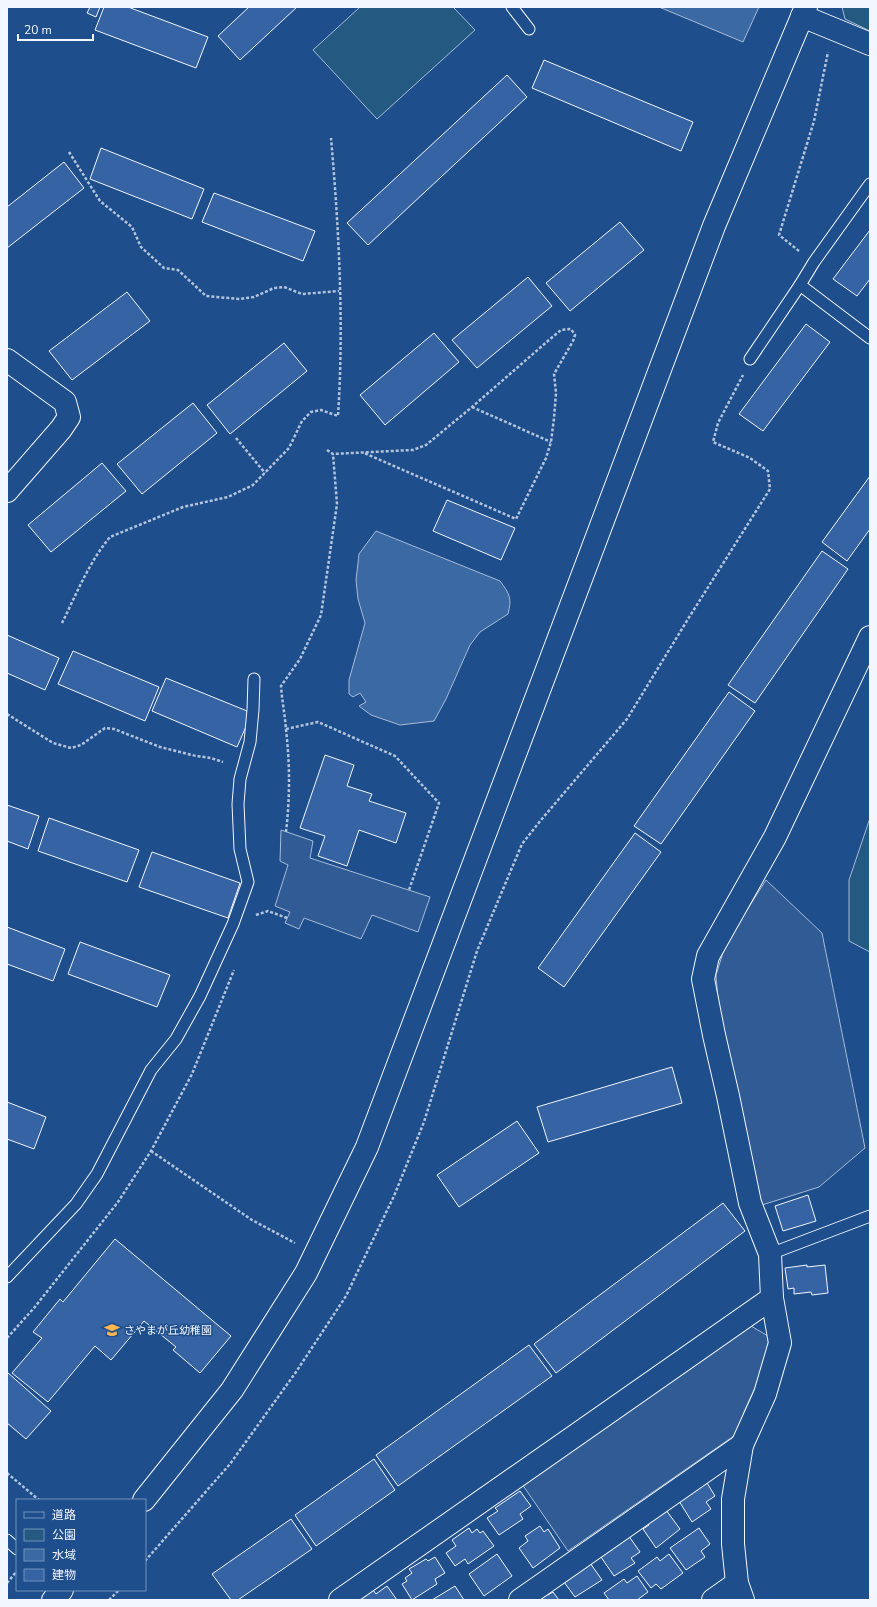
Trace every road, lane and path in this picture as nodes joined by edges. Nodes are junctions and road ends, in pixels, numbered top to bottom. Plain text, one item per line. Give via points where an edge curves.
1 (512, 7) edge
2 (804, 12) edge
3 (529, 29) dead end
4 (870, 44) edge
5 (828, 52) dead end
6 (332, 138) dead end
7 (69, 152) dead end
8 (870, 184) edge
9 (814, 262) junction
10 (800, 285) junction
11 (339, 291) junction
12 (870, 338) edge
13 (750, 359) joint
14 (7, 360) edge
15 (472, 407) junction
16 (236, 438) dead end
17 (551, 442) junction
18 (327, 450) dead end
19 (364, 453) junction
20 (333, 454) junction
21 (265, 473) junction
22 (7, 491) edge
23 (62, 624) dead end
24 (870, 637) edge
25 (254, 679) dead end
26 (7, 714) edge
27 (286, 729) junction
28 (222, 762) dead end
29 (286, 832) dead end
30 (409, 890) dead end
31 (255, 915) dead end
32 (287, 918) dead end
33 (236, 967) dead end
34 (151, 1151) junction
35 (870, 1216) edge
36 (298, 1244) dead end
37 (770, 1254) junction
38 (7, 1277) edge
39 (772, 1298) junction
40 (7, 1338) edge
41 (742, 1445) junction
42 (7, 1472) edge
43 (38, 1499) edge
44 (145, 1499) edge
45 (7, 1540) edge
46 (16, 1548) edge
47 (146, 1560) edge
48 (16, 1572) edge
49 (7, 1583) edge
50 (61, 1591) edge
51 (118, 1591) edge
52 (740, 1592) edge
53 (53, 1600) edge
54 (109, 1600) edge
55 (340, 1600) edge
56 (520, 1600) edge
57 (713, 1600) edge

1 - 3 lane
2 - 4 street
2 - 44 street via 714,226 367,1146 298,1286 232,1390
5 - 9 path via 814,121 779,235
6 - 11 path via 337,198
7 - 11 path via 100,202 132,227 140,247 164,268 178,270 206,296 239,299 284,287 302,294
8 - 9 lane
9 - 10 lane
10 - 12 lane
10 - 13 lane
11 - 21 path via 341,367 338,416 321,410 311,412 302,421 289,448
13 - 47 path via 718,423 713,442 750,458 768,471 770,489 627,719 522,844 477,951 424,1122 394,1196 346,1296 296,1372 230,1464
14 - 22 street via 65,402 69,417
15 - 17 path
15 - 17 path via 561,330 572,330 573,341 554,374 556,393
15 - 19 path via 426,445 413,450
16 - 21 path
17 - 19 path via 546,458 516,519
18 - 20 path
19 - 20 path
20 - 27 path via 337,504 321,615 300,659 281,686
21 - 23 path via 253,485 228,497 183,507 110,537 88,571
24 - 37 street via 775,837 708,956 703,979 750,1203
25 - 38 lane via 250,742 240,780 238,804 240,849 248,882 233,924 193,1008 176,1039 151,1070 97,1174 76,1204
26 - 28 path via 53,743 71,748 81,745 105,728 114,728 160,747
27 - 29 path via 290,775
27 - 30 path via 318,722 395,756 439,803
31 - 32 path via 268,911
33 - 34 path via 192,1074
34 - 36 path via 252,1220
34 - 40 path via 118,1202
35 - 37 lane
37 - 39 street
39 - 41 street via 780,1343 765,1394
39 - 55 street
41 - 52 street via 733,1499 734,1544
41 - 56 street
42 - 43 path
45 - 46 lane
48 - 49 path
50 - 53 street
51 - 54 path
52 - 57 street

